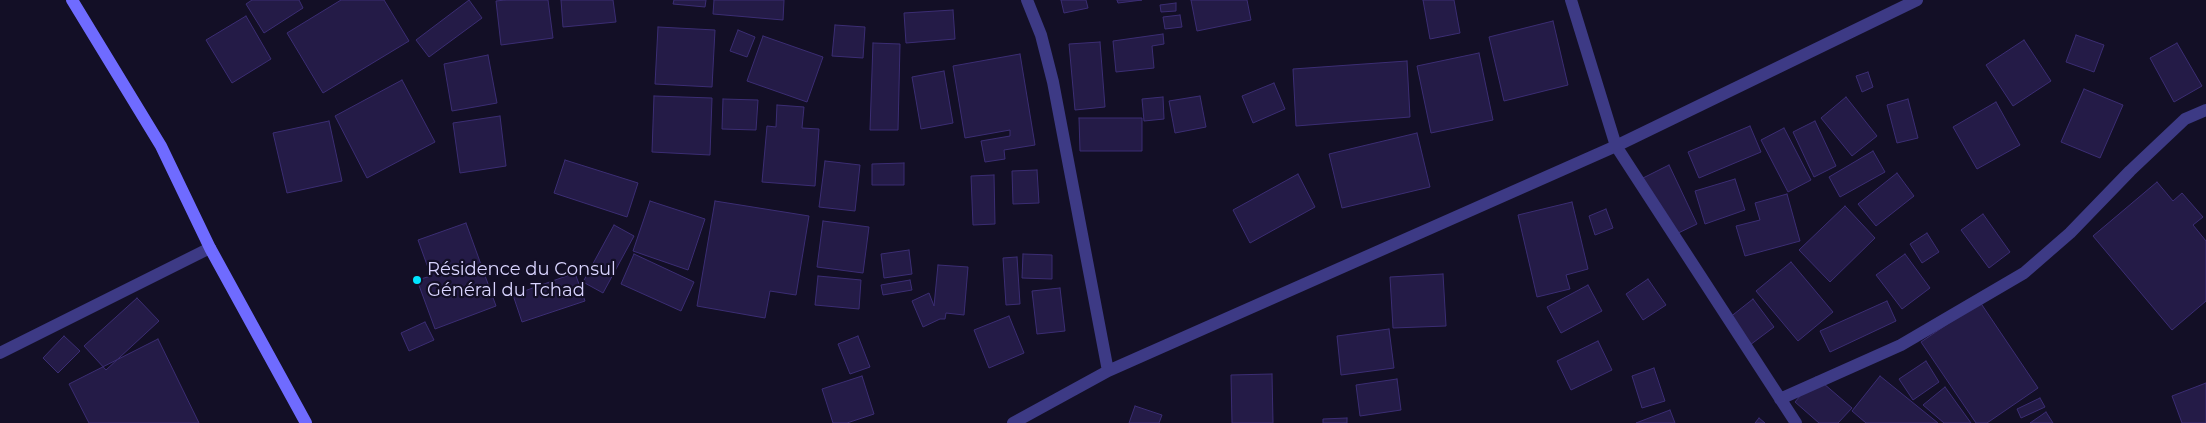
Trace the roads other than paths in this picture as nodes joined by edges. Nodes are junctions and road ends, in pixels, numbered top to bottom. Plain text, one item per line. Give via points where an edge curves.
1 (72, 0) edge
2 (1027, 0) edge
3 (1571, 0) edge
4 (1917, 0) edge
5 (2206, 110) edge
6 (1616, 146) junction
7 (210, 248) junction
8 (0, 353) edge
9 (1108, 371) junction
10 (1780, 399) junction
11 (306, 423) edge
12 (1013, 423) edge
13 (1796, 423) edge

1 - 7 main road via 162,146
2 - 9 street via 1041,35 1053,82
3 - 6 street
4 - 6 street
5 - 10 street via 2185,119 2070,233 2024,273 1901,345
6 - 9 street
6 - 10 street
7 - 8 street
7 - 11 main road
9 - 12 street
10 - 13 street

